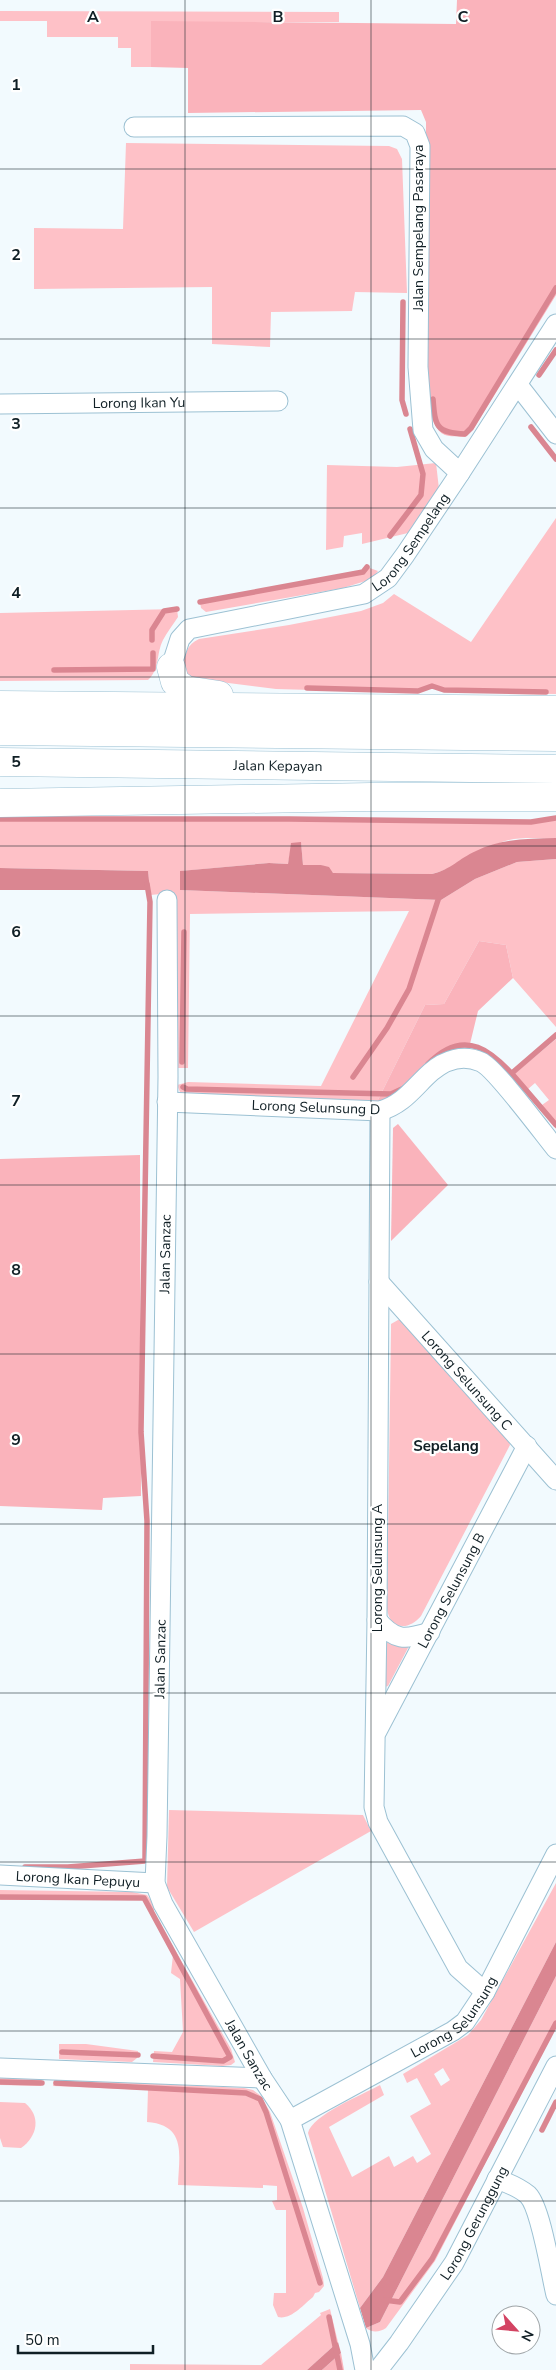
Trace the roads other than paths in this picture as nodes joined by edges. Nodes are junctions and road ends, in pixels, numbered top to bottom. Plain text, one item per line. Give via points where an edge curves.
1 (134, 127) dead end
2 (556, 324) edge
3 (518, 385) junction
4 (278, 401) dead end
5 (0, 404) edge
6 (556, 434) edge
7 (460, 473) junction
8 (171, 667) junction
9 (0, 690) edge
10 (0, 705) edge
11 (36, 705) junction
12 (109, 707) junction
13 (247, 707) junction
14 (556, 710) edge
15 (0, 731) edge
16 (556, 737) edge
17 (0, 762) edge
18 (556, 769) edge
19 (556, 797) edge
20 (0, 802) edge
21 (167, 900) dead end
22 (167, 1102) junction
23 (380, 1111) junction
24 (556, 1149) edge
25 (379, 1282) junction
26 (527, 1446) junction
27 (556, 1480) edge
28 (377, 1620) junction
29 (430, 1632) junction
30 (375, 1735) junction
31 (556, 1854) edge
32 (0, 1875) edge
33 (154, 1883) junction
34 (485, 1992) junction
35 (556, 2066) edge
36 (0, 2068) edge
37 (262, 2078) junction
38 (290, 2120) junction
39 (498, 2179) junction
40 (556, 2296) edge
41 (365, 2370) edge
42 (378, 2370) edge

1 - 7 street, Jalan Sempelang Pasaraya via 403,126 415,132 420,146 418,366 423,430 434,449
2 - 3 street, Lorong Sempelang
3 - 6 street
3 - 7 street, Lorong Sempelang
4 - 5 street, Lorong Ikan Yu
7 - 8 street, Lorong Sempelang via 388,578 364,594 189,629 180,638
8 - 12 highway via 151,691 117,695
8 - 13 highway via 175,682 186,690 227,696
9 - 11 highway via 15,690
10 - 11 highway
11 - 12 highway
12 - 13 highway
13 - 14 highway
15 - 16 highway
17 - 18 highway, Jalan Kepayan
19 - 20 highway
21 - 22 street, Jalan Sanzac
22 - 23 street, Lorong Selunsung D
22 - 33 street, Jalan Sanzac
23 - 24 street, Lorong Selunsung D via 393,1107 408,1096 448,1060 464,1058 482,1062
23 - 25 street, Lorong Selunsung A
25 - 26 street, Lorong Selunsung C
25 - 28 street, Lorong Selunsung A
26 - 27 street, Lorong Selunsung C
26 - 29 street, Lorong Selunsung B
28 - 29 street via 388,1633 407,1639
28 - 30 street, Lorong Selunsung A
29 - 30 street, Lorong Selunsung B
30 - 34 street, Lorong Selunsung A via 374,1807 378,1822 458,1968
31 - 34 street, Lorong Selunsung
32 - 33 street, Lorong Ikan Pepuyu
33 - 37 street, Jalan Sanzac
34 - 38 street, Lorong Selunsung via 465,2022 453,2031
35 - 39 street, Lorong Gerunggung
36 - 37 street
37 - 38 street, Jalan Sanzac
38 - 41 street, Jalan Sanzac via 360,2344
39 - 40 street via 529,2196 538,2218
39 - 42 street, Lorong Gerunggung via 454,2263

